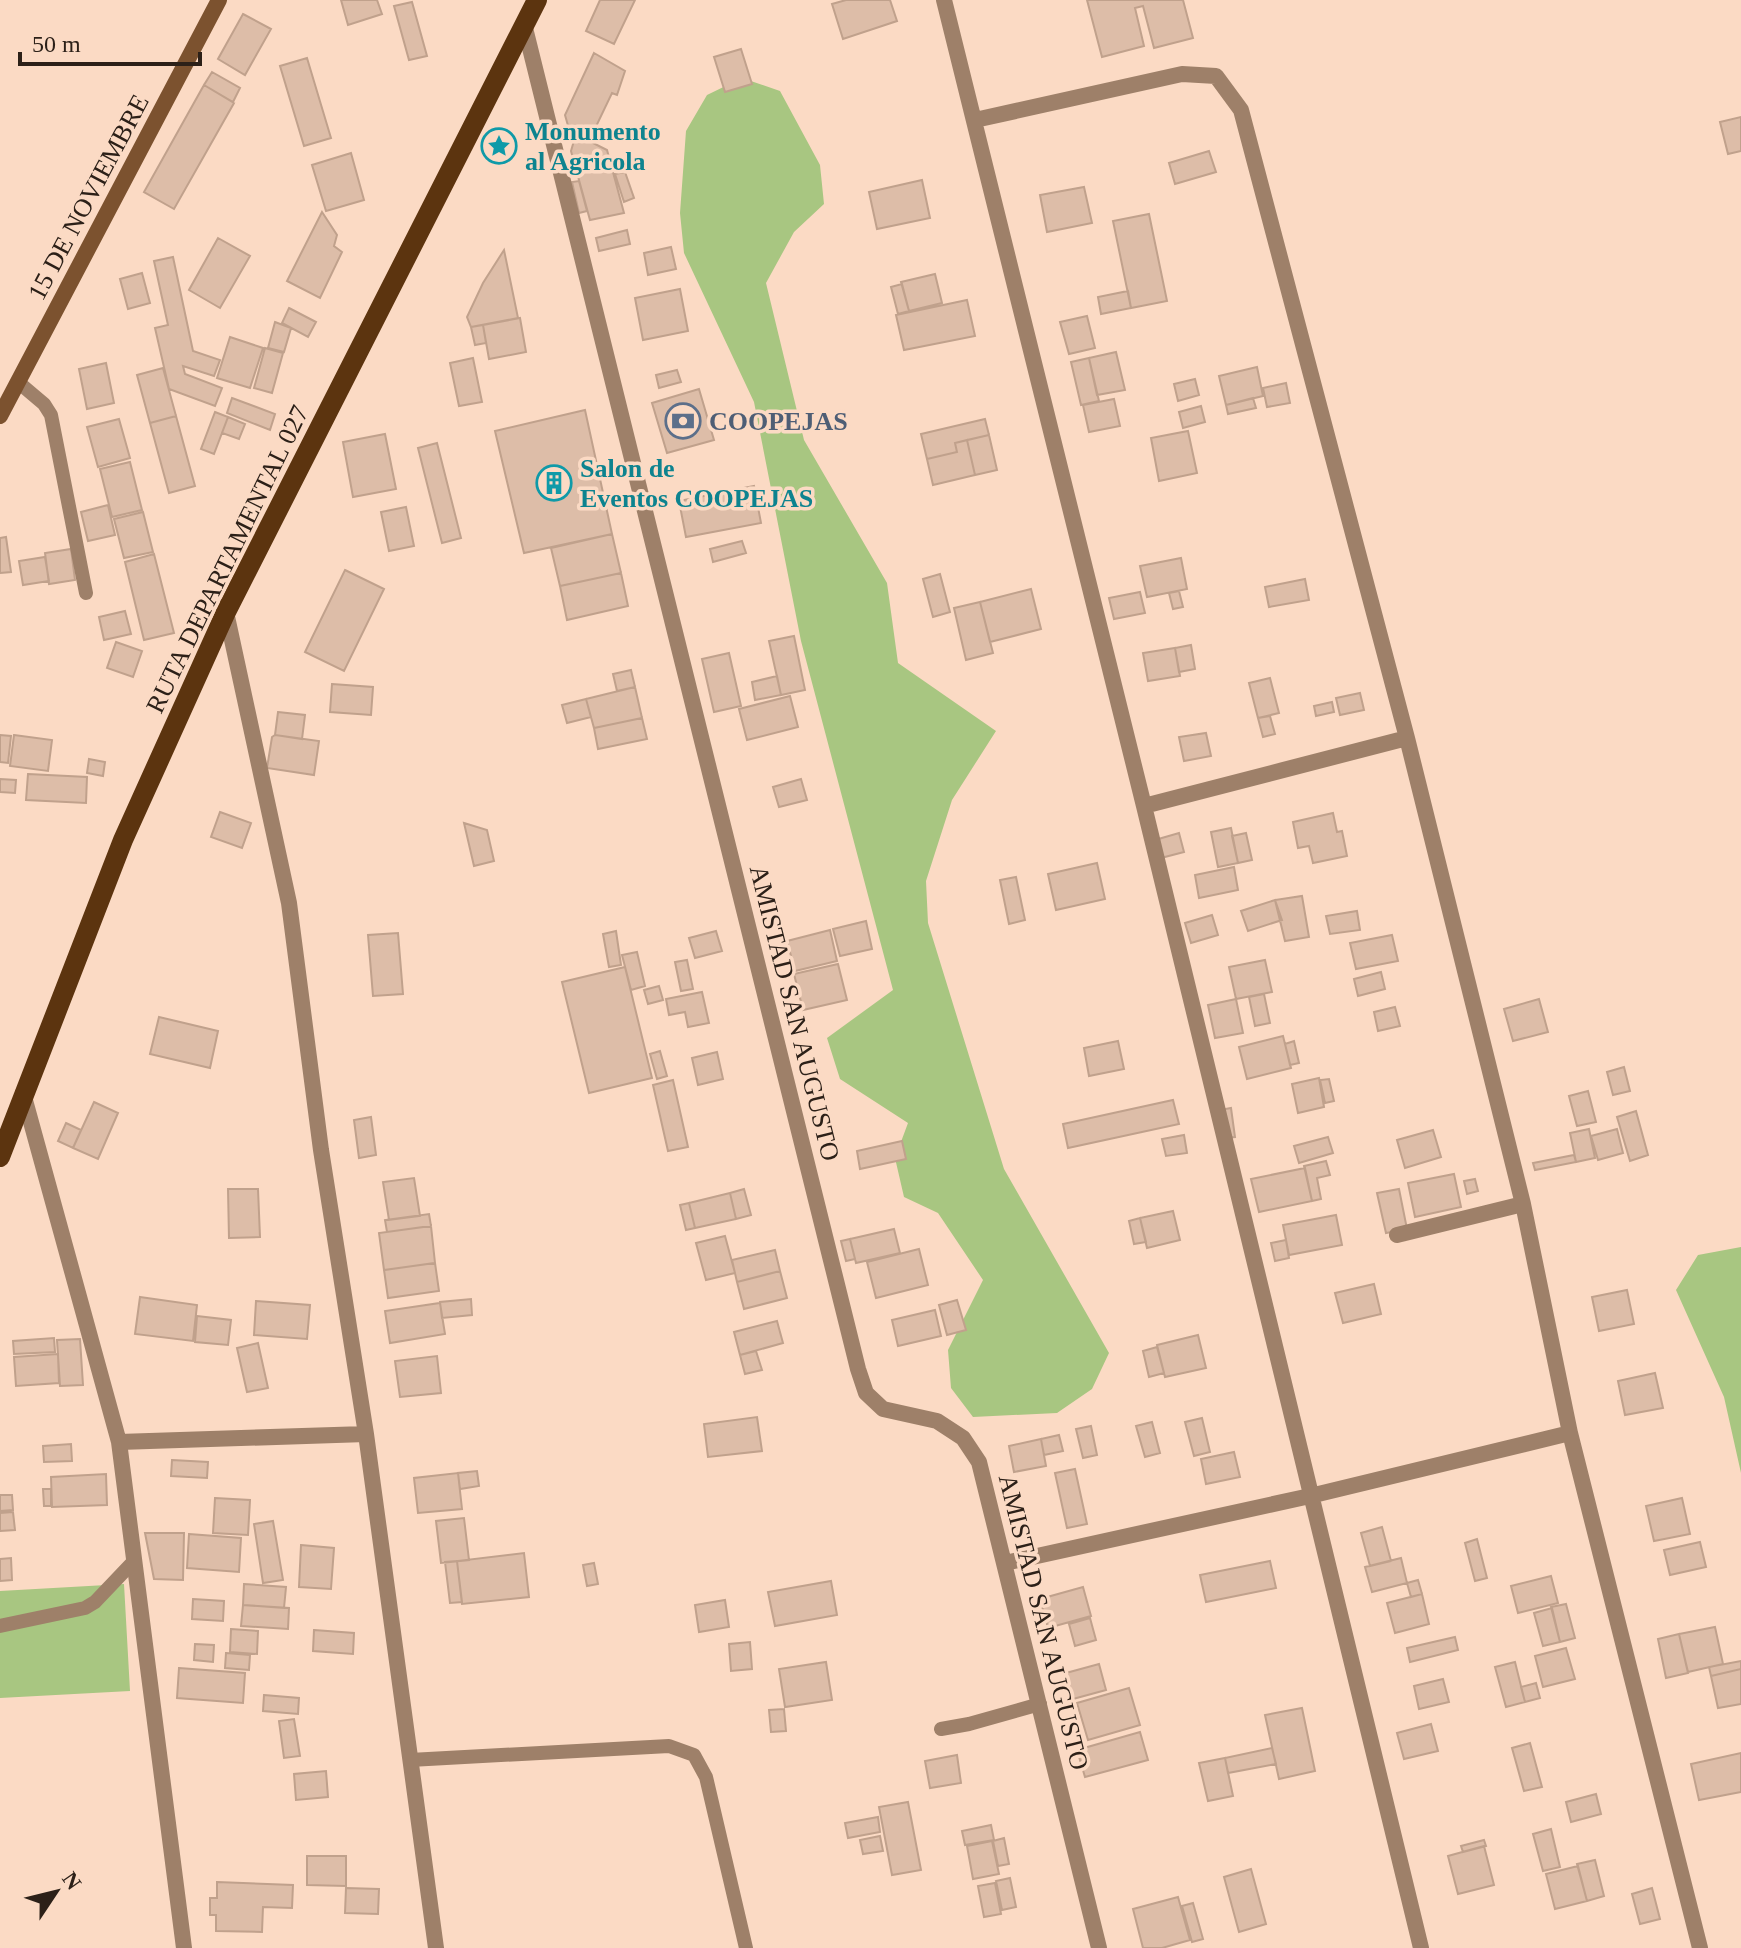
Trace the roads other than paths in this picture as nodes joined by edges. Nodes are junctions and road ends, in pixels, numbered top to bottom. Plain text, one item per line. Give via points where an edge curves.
1 (219, 0) edge
2 (944, 0) edge
3 (531, 1) edge
4 (524, 24) junction
5 (975, 120) junction
6 (18, 382) junction
7 (0, 416) edge
8 (86, 593) dead end
9 (226, 612) junction
10 (1407, 738) junction
11 (1144, 806) junction
12 (23, 1093) junction
13 (0, 1157) edge
14 (1523, 1204) junction
15 (1397, 1235) dead end
16 (1570, 1433) junction
17 (366, 1434) junction
18 (119, 1442) junction
19 (1310, 1496) junction
20 (134, 1561) junction
21 (1005, 1563) junction
22 (0, 1626) edge
23 (1040, 1704) junction
24 (941, 1729) dead end
25 (410, 1760) junction
26 (184, 1948) edge
27 (436, 1948) edge
28 (746, 1948) edge
29 (1099, 1948) edge
30 (1421, 1948) edge
31 (1700, 1948) edge

1 - 6 street, 15 DE NOVIEMBRE
2 - 5 street
3 - 4 main road, RUTA DEPARTAMENTAL 027
4 - 9 main road, RUTA DEPARTAMENTAL 027
4 - 21 street, AMISTAD SAN AUGUSTO via 862,1381 883,1409 937,1421 963,1438 979,1462
5 - 10 street via 1182,74 1216,76 1241,110
5 - 11 street
6 - 7 street, 15 DE NOVIEMBRE
6 - 8 lane via 51,415
9 - 12 main road, RUTA DEPARTAMENTAL 027 via 123,840
9 - 17 street via 289,903
10 - 11 street
10 - 14 street
11 - 19 street
12 - 13 main road, RUTA DEPARTAMENTAL 027
12 - 18 street
14 - 15 street
14 - 16 street
16 - 19 street
16 - 31 street
17 - 18 street
17 - 25 street
18 - 20 street
19 - 21 street
19 - 30 street
20 - 22 lane via 85,1608
20 - 26 street
21 - 23 street, AMISTAD SAN AUGUSTO
23 - 24 lane
23 - 29 street, AMISTAD SAN AUGUSTO
25 - 27 street
25 - 28 lane via 669,1746 694,1755 706,1777

